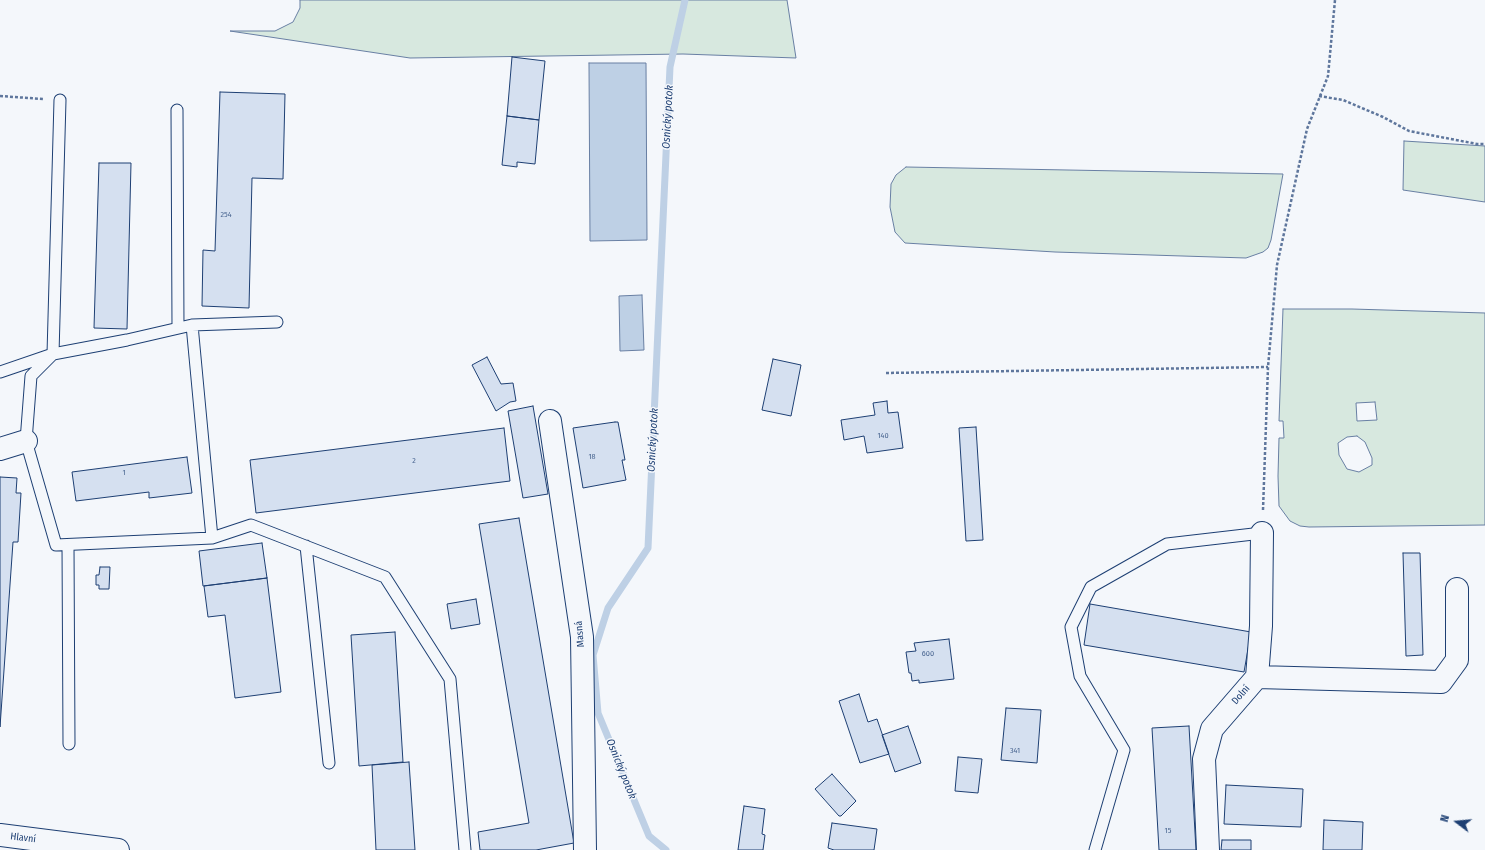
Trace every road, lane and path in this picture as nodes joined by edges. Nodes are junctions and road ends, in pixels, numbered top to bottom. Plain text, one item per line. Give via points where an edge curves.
1 (1335, 0) edge
2 (0, 96) edge
3 (1319, 96) junction
4 (60, 100) joint
5 (177, 110) dead end
6 (1485, 144) edge
7 (277, 322) dead end
8 (192, 325) junction
9 (178, 328) junction
10 (53, 354) junction
11 (1268, 367) junction
12 (0, 372) edge
13 (886, 373) dead end
14 (550, 421) dead end
15 (26, 441) junction
16 (0, 448) edge
17 (1262, 533) junction
18 (212, 538) junction
19 (68, 545) junction
20 (306, 546) junction
21 (1457, 590) dead end
22 (1257, 677) junction
23 (69, 744) dead end
24 (329, 763) dead end
25 (0, 835) edge
26 (118, 850) edge
27 (465, 850) edge
28 (585, 850) edge
29 (1095, 850) edge
30 (1208, 850) edge

1 - 3 path via 1328,76
2 - 4 path
3 - 6 path via 1343,100 1409,131
3 - 11 path via 1307,130 1277,265
4 - 10 lane
5 - 9 lane
7 - 8 lane
8 - 9 lane
8 - 18 lane
9 - 10 lane
10 - 12 lane
10 - 15 lane via 31,376
11 - 13 path
11 - 17 path
14 - 28 street, Masná via 582,637
15 - 16 street
15 - 19 lane via 56,546
17 - 22 street, Dolní
17 - 29 lane via 1167,544 1091,587 1071,627 1080,676 1124,750
18 - 19 lane
18 - 20 lane via 251,525
19 - 23 lane
20 - 24 lane
20 - 27 lane via 385,577 450,679
21 - 22 street via 1457,660 1441,682
22 - 30 street, Dolní via 1212,729 1204,759
25 - 26 street, Hlavní

